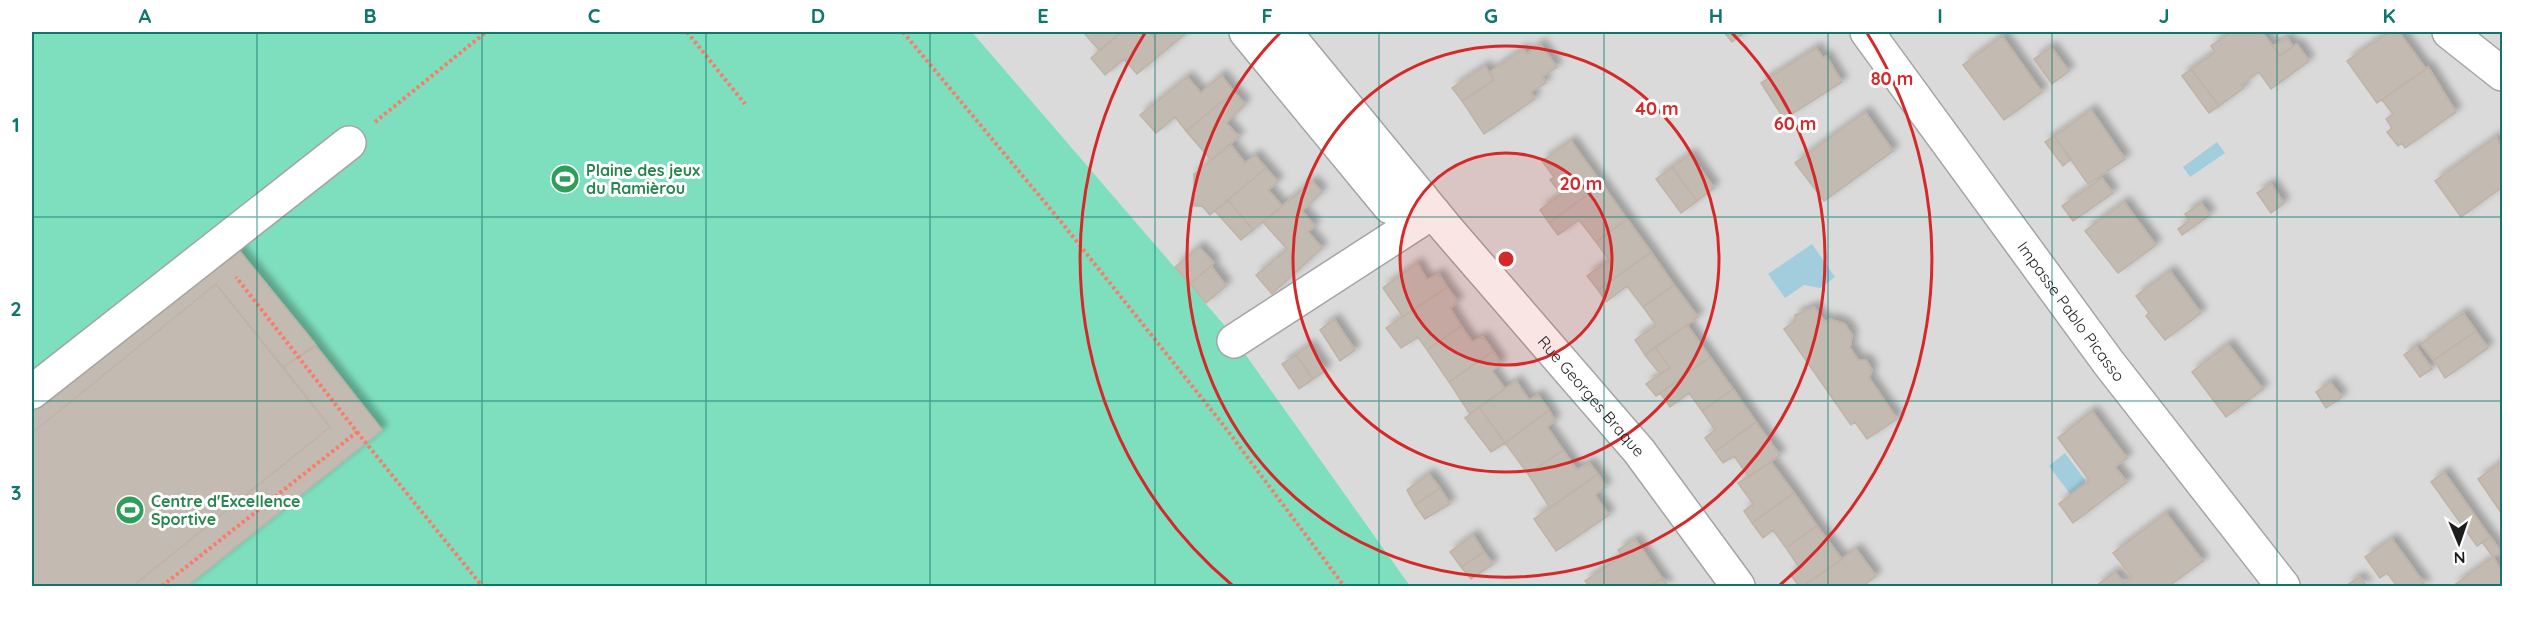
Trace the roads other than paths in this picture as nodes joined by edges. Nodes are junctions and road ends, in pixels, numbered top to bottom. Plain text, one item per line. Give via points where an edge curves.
1 (1246, 32) edge
2 (1285, 32) edge
3 (1867, 32) edge
4 (2449, 32) edge
5 (2502, 74) edge
6 (348, 143) road end
7 (1427, 205) junction
8 (1234, 341) dead end
9 (32, 392) edge
10 (1738, 586) edge
11 (2283, 586) edge

1 - 7 street via 1390,207
2 - 7 street, Rue Georges Braque
3 - 11 street, Impasse Pablo Picasso via 2108,362
4 - 5 street
6 - 9 street
7 - 8 street
7 - 10 street, Rue Georges Braque via 1639,452

